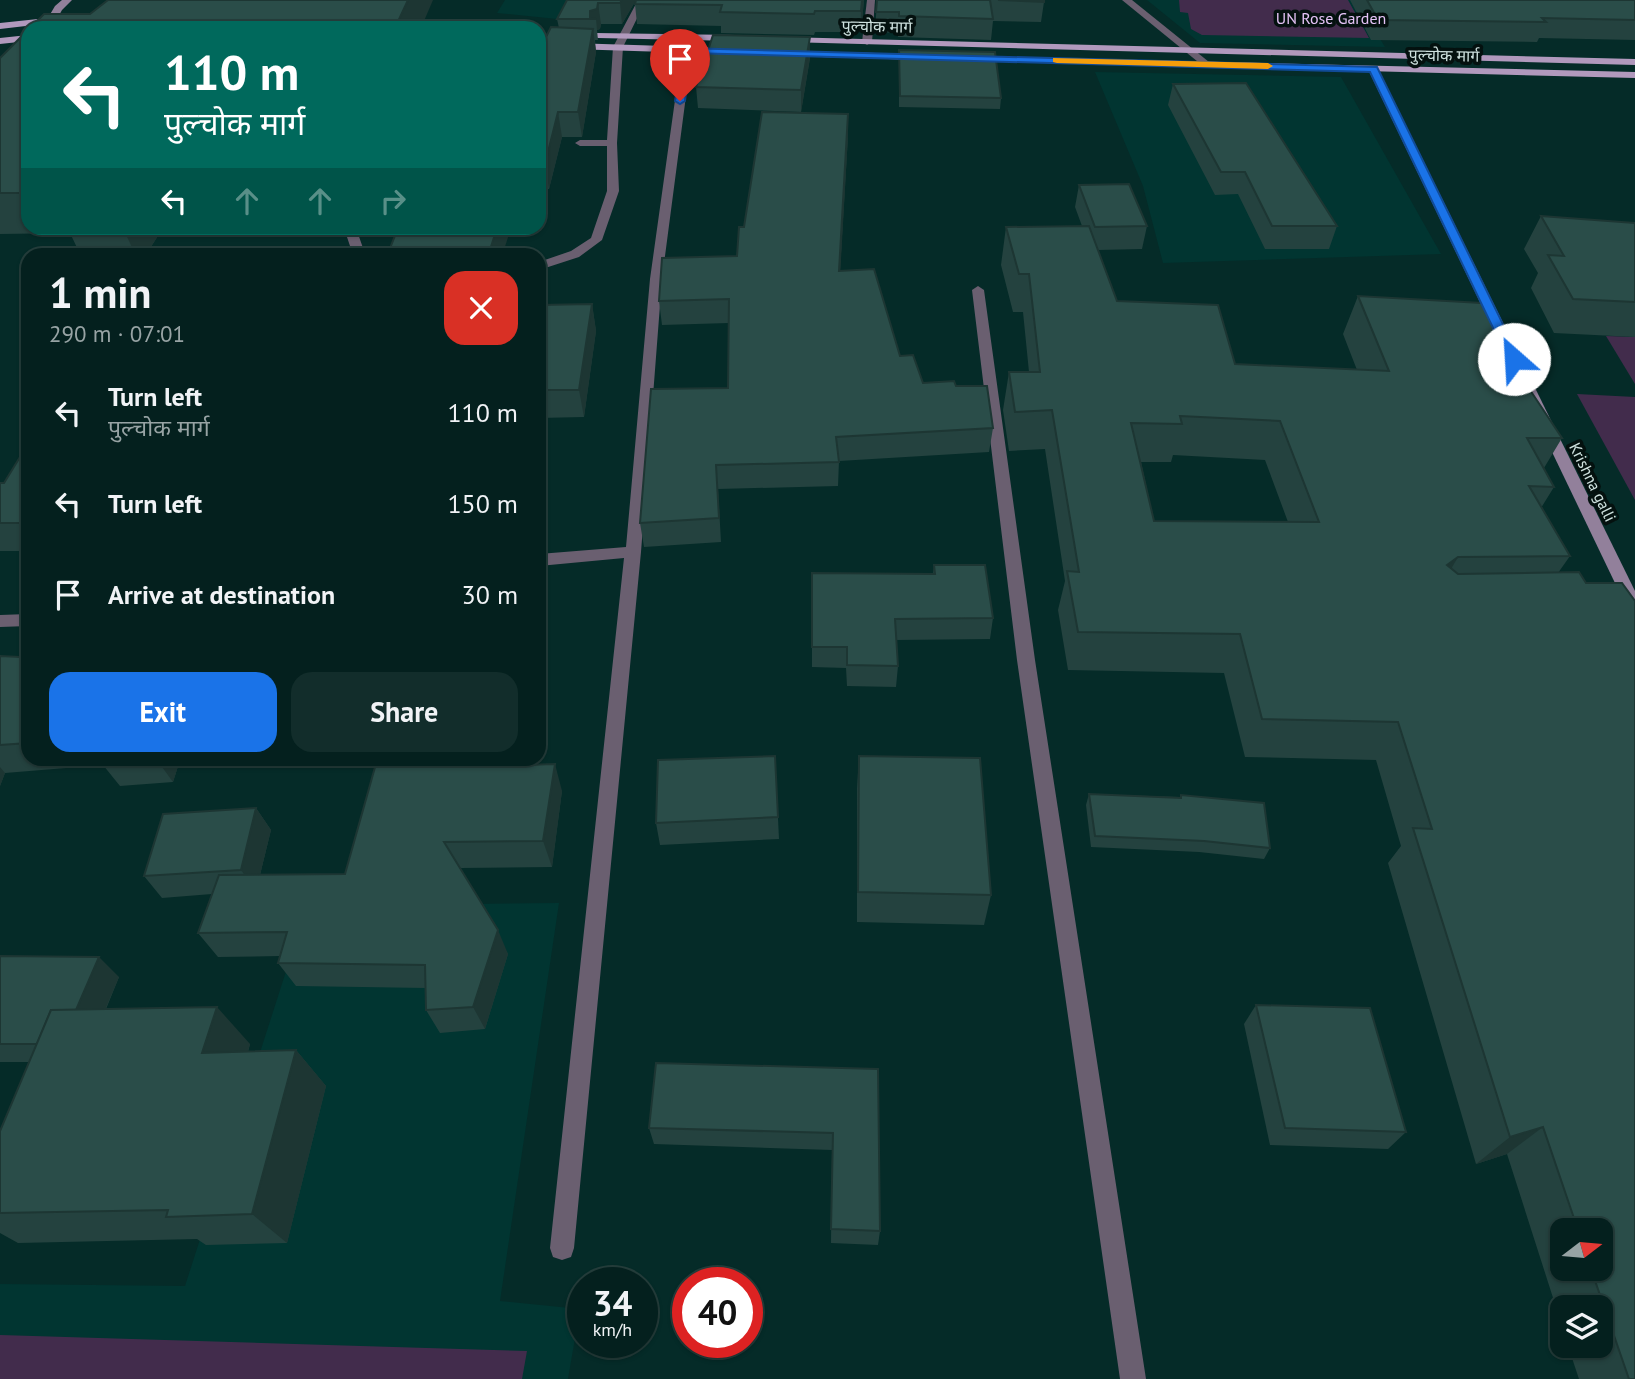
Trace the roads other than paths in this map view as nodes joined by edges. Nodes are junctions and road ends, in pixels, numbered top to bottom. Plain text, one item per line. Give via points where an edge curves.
1 (68, 0) edge
2 (642, 0) edge
3 (871, 0) edge
4 (1126, 0) edge
5 (63, 20) edge
6 (50, 21) edge
7 (59, 21) edge
8 (21, 25) edge
9 (0, 26) edge
10 (588, 34) edge
11 (624, 35) junction
12 (743, 38) edge
13 (21, 39) edge
14 (771, 39) edge
15 (0, 41) edge
16 (867, 41) junction
17 (546, 45) edge
18 (618, 47) junction
19 (1187, 49) junction
20 (687, 50) junction
21 (742, 52) edge
22 (783, 53) edge
23 (933, 57) edge
24 (960, 58) edge
25 (1635, 62) edge
26 (1206, 64) junction
27 (1373, 69) junction
28 (1635, 75) edge
29 (580, 143) edge
30 (611, 143) junction
31 (546, 264) edge
32 (978, 290) dead end
33 (633, 552) junction
34 (546, 559) edge
35 (1628, 603) edge
36 (21, 620) edge
37 (0, 621) edge
38 (562, 1248) dead end
39 (1133, 1379) edge

1 - 6 street
2 - 11 street
3 - 16 street
4 - 19 street
5 - 7 main road
8 - 9 main road
10 - 11 main road
11 - 12 main road
11 - 18 street
13 - 15 main road
14 - 16 main road, पुल्चोक मार्ग
16 - 19 main road, पुल्चोक मार्ग
17 - 18 main road
18 - 20 main road
18 - 30 street
19 - 25 main road, पुल्चोक मार्ग
19 - 26 street
20 - 21 main road
20 - 33 street via 656,278
22 - 23 main road, पुल्चोक मार्ग
24 - 26 main road, पुल्चोक मार्ग
26 - 27 main road, पुल्चोक मार्ग
27 - 28 main road, पुल्चोक मार्ग
27 - 35 street, Krishna galli
29 - 30 street
30 - 31 street via 613,191 596,240 575,254
32 - 39 street via 1026,660
33 - 34 street
33 - 38 street
36 - 37 street

